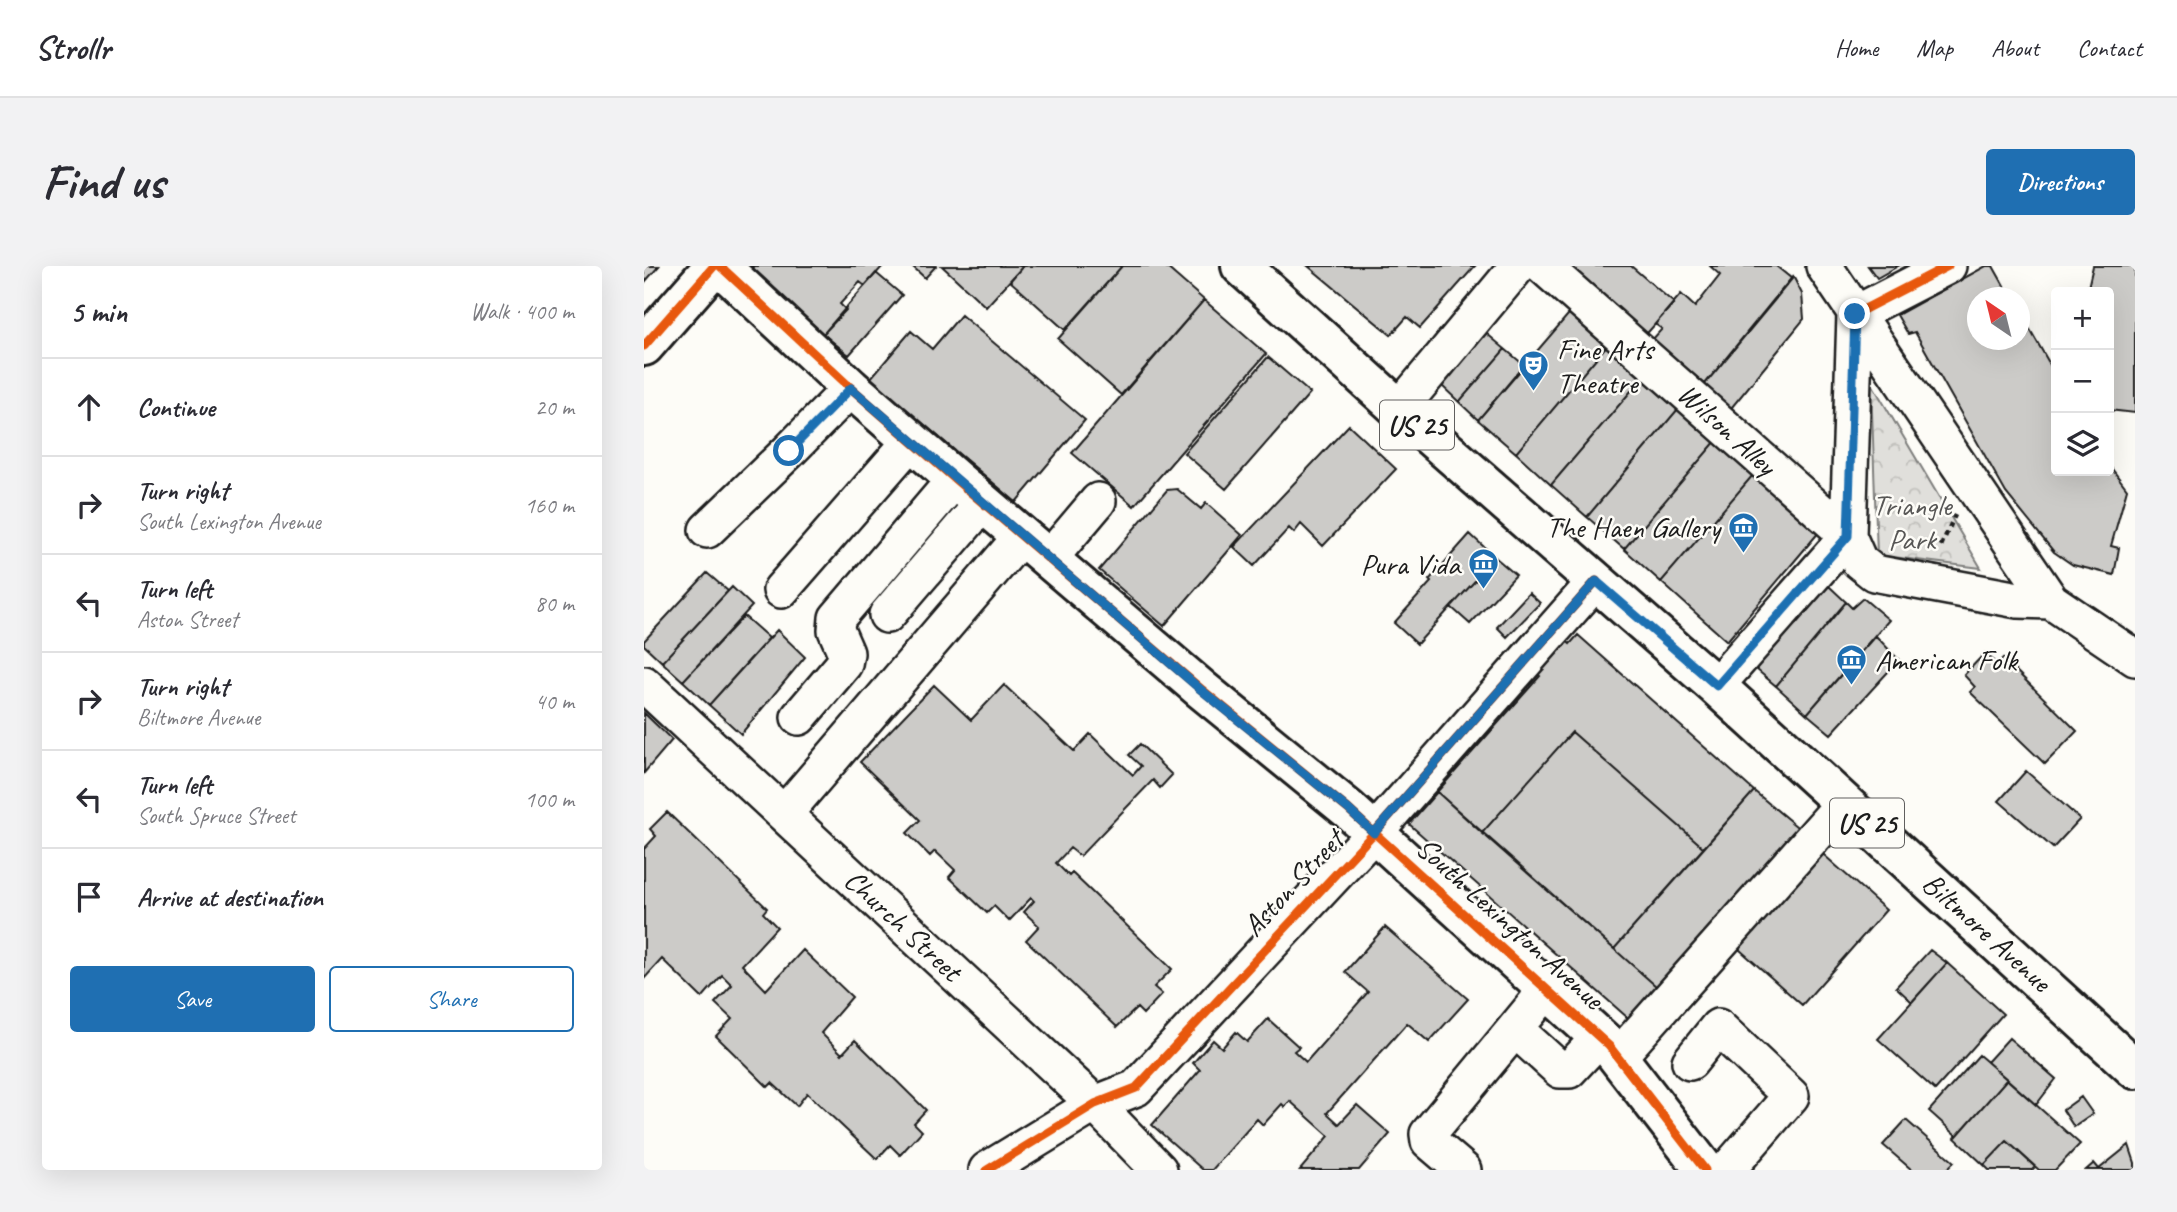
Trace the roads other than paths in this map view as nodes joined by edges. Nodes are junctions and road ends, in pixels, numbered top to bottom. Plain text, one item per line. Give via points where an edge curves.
1 (714, 266) edge
2 (720, 266) edge
3 (1241, 266) edge
4 (1518, 266) edge
5 (1543, 266) edge
6 (1824, 266) edge
7 (1948, 266) edge
8 (1855, 314) junction
9 (644, 346) edge
10 (851, 388) junction
11 (1399, 410) junction
12 (911, 440) junction
13 (969, 491) junction
14 (1098, 501) dead end
15 (706, 530) dead end
16 (1848, 536) junction
17 (1035, 548) junction
18 (1596, 581) junction
19 (781, 590) dead end
20 (2052, 601) junction
21 (887, 615) dead end
22 (2135, 658) edge
23 (644, 684) edge
24 (1717, 686) junction
25 (799, 717) dead end
26 (1844, 803) junction
27 (784, 814) junction
28 (1374, 833) junction
29 (1547, 990) junction
30 (1515, 1029) junction
31 (1608, 1047) junction
32 (1690, 1062) dead end
33 (2135, 1069) edge
34 (1095, 1104) junction
35 (987, 1170) edge
36 (1158, 1170) edge
37 (1463, 1170) edge
38 (1705, 1170) edge
39 (1727, 1170) edge

1 - 9 main road
2 - 10 main road, South Lexington Avenue
3 - 11 main road, Biltmore Avenue / US 25
4 - 11 street
5 - 16 street, Wilson Alley
6 - 8 street
7 - 8 street
8 - 16 street
8 - 20 street
10 - 12 main road, South Lexington Avenue
10 - 15 street
11 - 18 main road, Biltmore Avenue / US 25
12 - 13 main road, South Lexington Avenue
12 - 19 street
13 - 17 main road, South Lexington Avenue
13 - 21 street
13 - 25 street via 837,618 836,630 846,653 844,664
14 - 17 street
16 - 20 street via 1858,561 1874,573 2018,600
16 - 24 street
17 - 27 street
17 - 28 main road, South Lexington Avenue
18 - 24 main road, Biltmore Avenue / US 25
18 - 28 street, Aston Street
20 - 22 street
23 - 27 street, Church Street
24 - 26 main road, Biltmore Avenue / US 25
26 - 31 street
26 - 33 main road, Biltmore Avenue / US 25
27 - 34 street, Church Street
28 - 29 main road, South Lexington Avenue
28 - 34 street, Aston Street via 1136,1088
29 - 30 street
29 - 31 main road, South Lexington Avenue
30 - 31 street via 1560,1070 1569,1070
30 - 37 street via 1428,1134 1429,1141
31 - 38 main road, South Lexington Avenue
32 - 39 street via 1718,1027 1791,1096
34 - 35 street, Aston Street
34 - 36 street, Church Street

